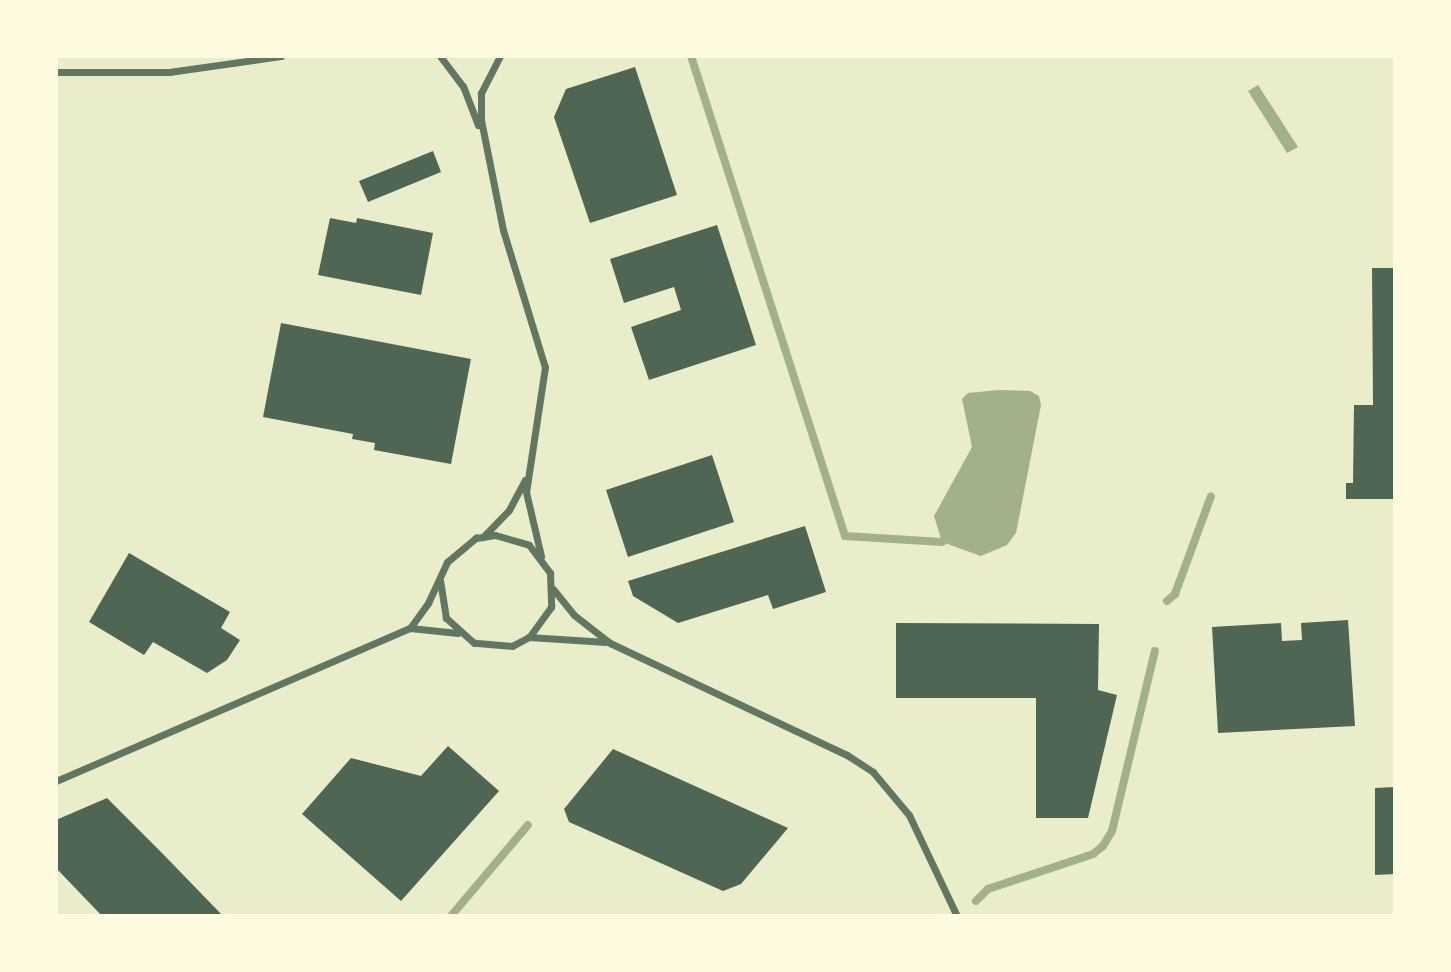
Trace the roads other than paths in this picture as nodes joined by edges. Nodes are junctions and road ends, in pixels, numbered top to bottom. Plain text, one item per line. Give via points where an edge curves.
1 (281, 56) edge
2 (440, 56) edge
3 (500, 56) edge
4 (56, 72) edge
5 (483, 139) junction
6 (528, 472) junction
7 (482, 537) junction
8 (542, 557) junction
9 (440, 580) junction
10 (553, 589) junction
11 (410, 628) junction
12 (458, 633) junction
13 (529, 637) junction
14 (610, 643) junction
15 (56, 781) edge
16 (957, 916) edge

1 - 4 street via 169,72
2 - 5 street via 463,86
3 - 5 street via 481,93
5 - 6 street via 503,230 545,367
6 - 7 street via 509,510
6 - 8 street via 529,515
7 - 8 street via 514,537
7 - 9 street via 459,548
8 - 10 street
9 - 11 street
9 - 12 street via 446,618
10 - 13 street via 543,624
10 - 14 street via 574,615
11 - 12 street
11 - 15 street
12 - 13 street via 493,648
13 - 14 street via 567,636
14 - 16 street via 847,755 873,772 909,815

